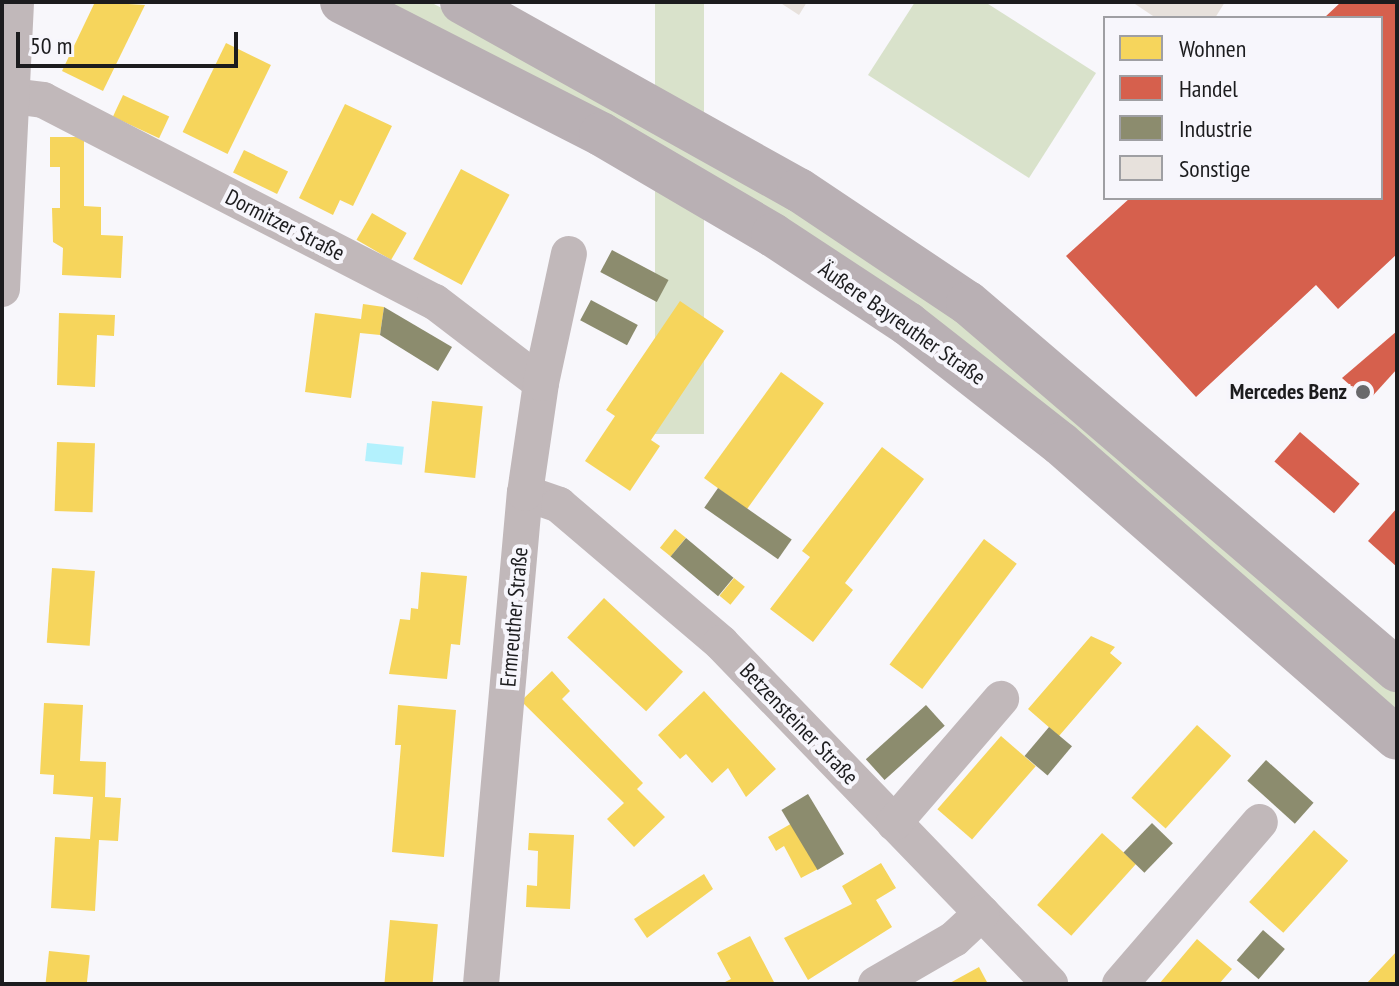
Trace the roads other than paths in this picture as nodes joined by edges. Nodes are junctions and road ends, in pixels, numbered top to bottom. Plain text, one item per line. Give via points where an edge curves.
1 (16, 2) edge
2 (342, 2) edge
3 (462, 2) edge
4 (8, 48) edge
5 (12, 96) junction
6 (569, 254) dead end
7 (2, 289) edge
8 (541, 383) junction
9 (525, 493) junction
10 (1397, 670) edge
11 (1001, 699) dead end
12 (1397, 738) edge
13 (1260, 822) dead end
14 (894, 823) junction
15 (982, 913) junction
16 (481, 984) edge
17 (876, 984) edge
18 (1050, 984) edge
19 (1120, 984) edge

1 - 4 street
2 - 12 main road, Äußere Bayreuther Straße via 601,134 773,235 897,316 1061,444
3 - 10 main road via 763,168 968,303
4 - 5 street
5 - 7 street
5 - 8 street, Dormitzer Straße via 43,100 435,302
6 - 8 street, Ermreuther Straße
8 - 9 street, Ermreuther Straße
9 - 14 street, Betzensteiner Straße via 559,505 721,643
9 - 16 street, Ermreuther Straße
11 - 14 street
13 - 19 street
14 - 15 street, Betzensteiner Straße
15 - 17 street via 954,939
15 - 18 street, Betzensteiner Straße

